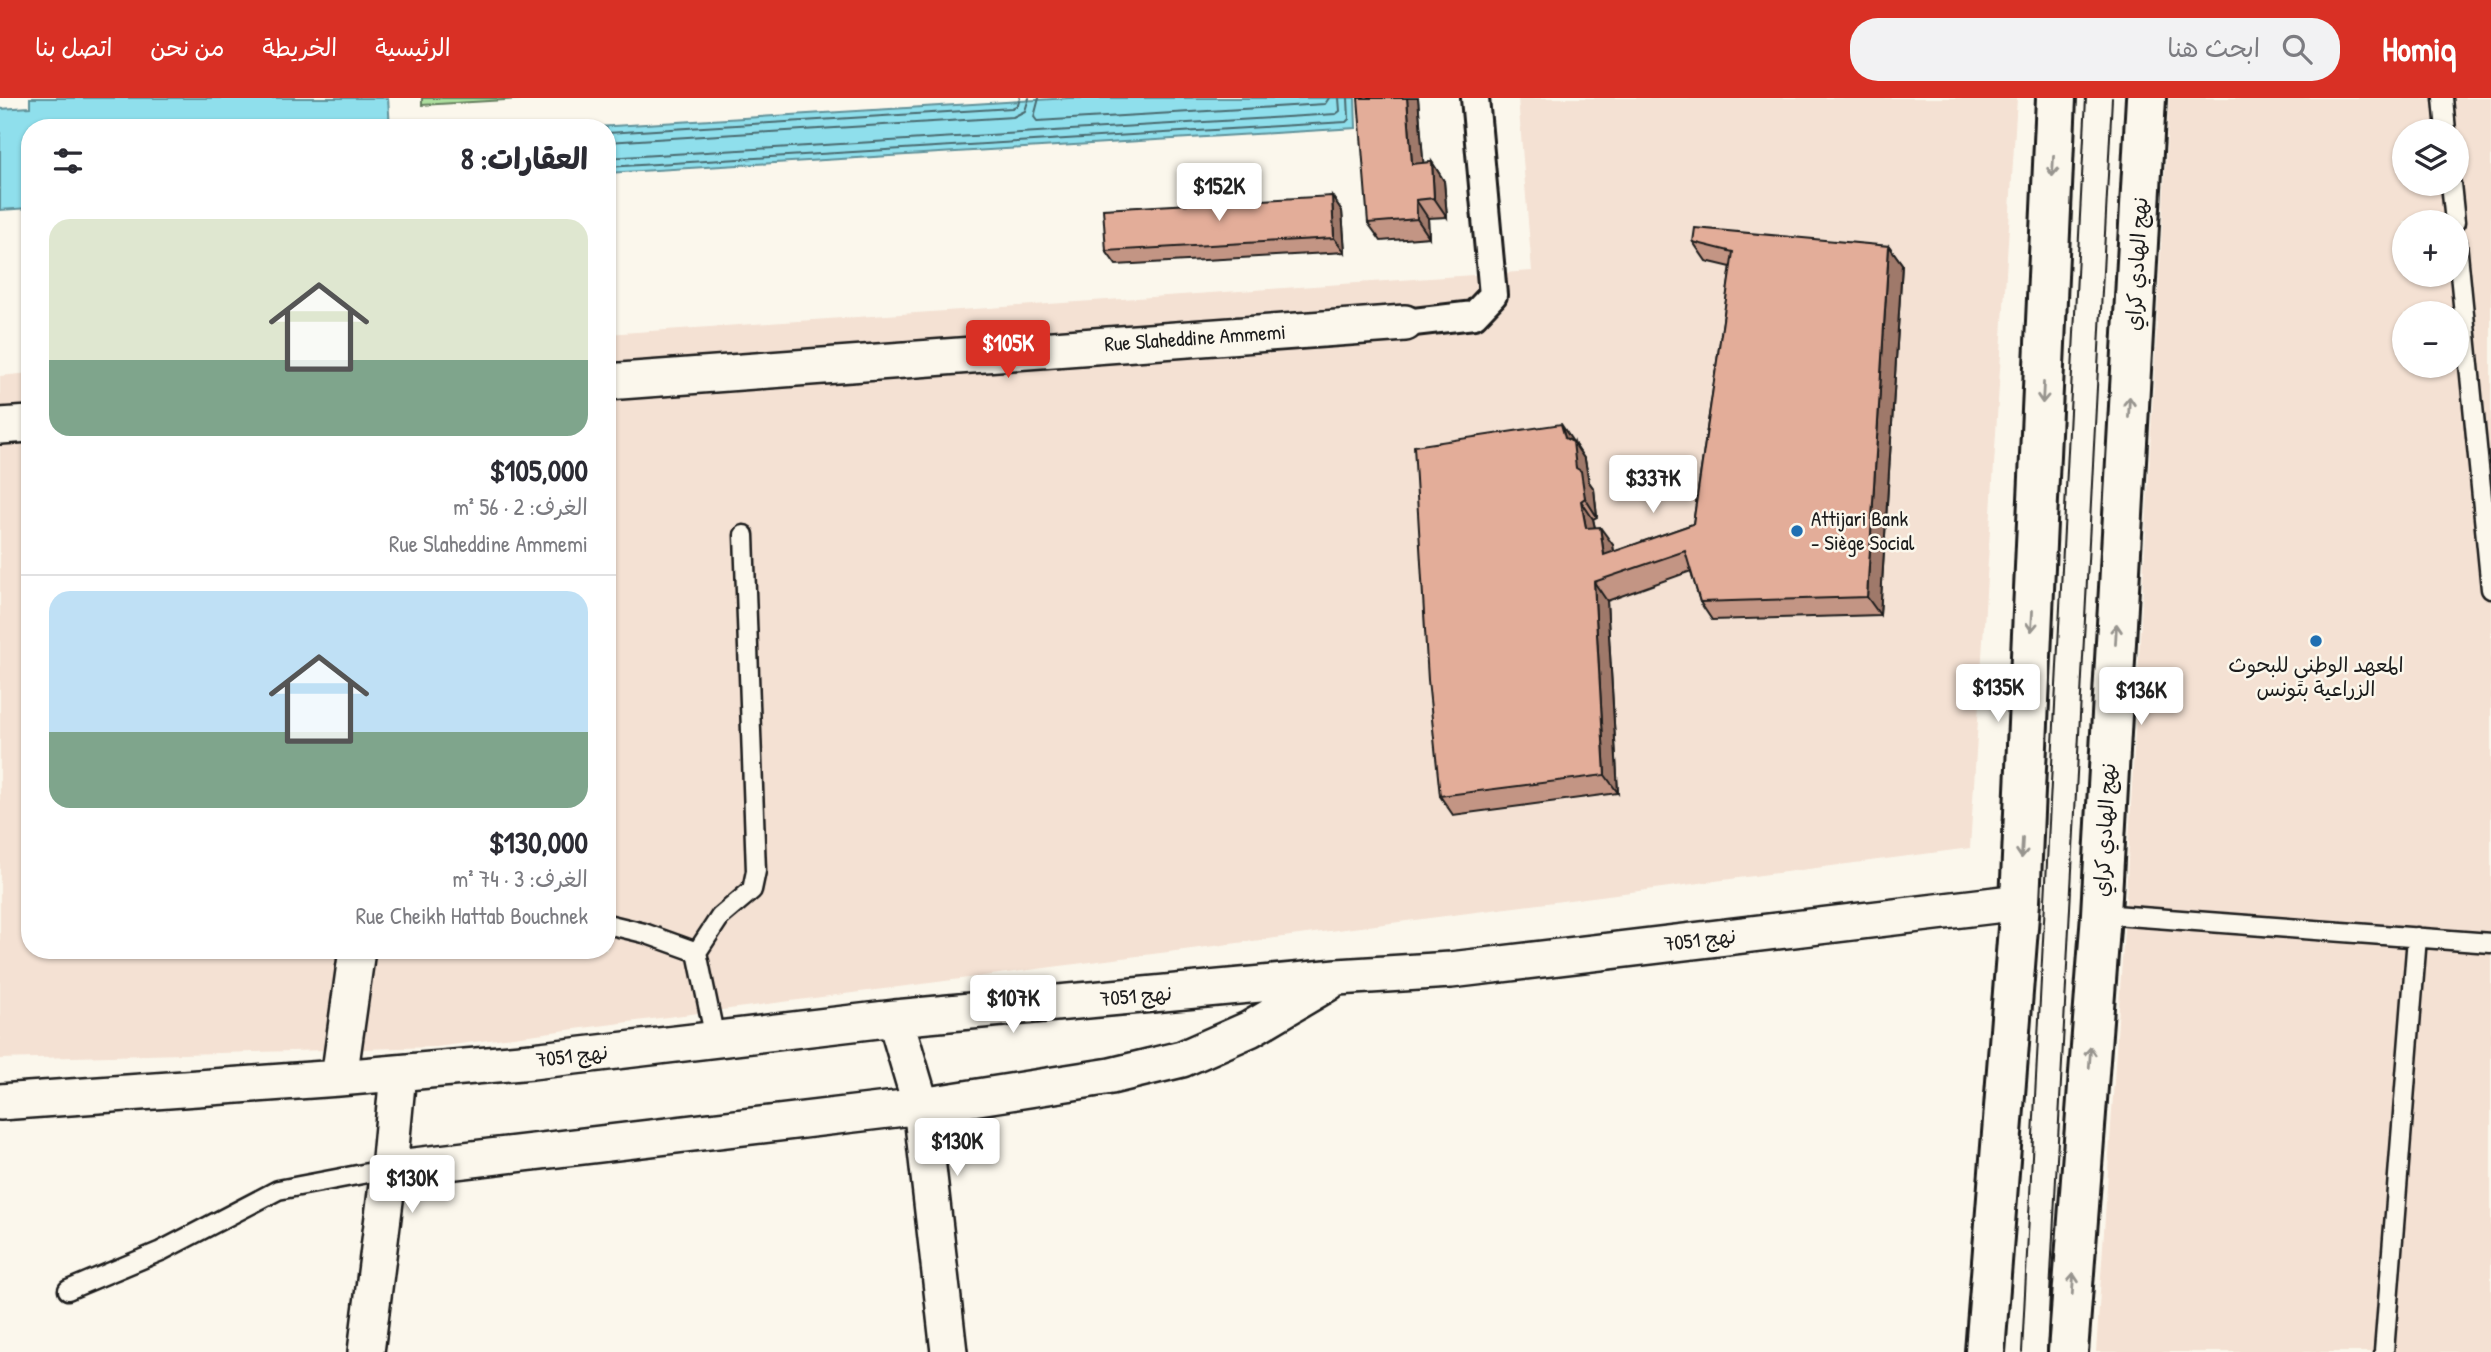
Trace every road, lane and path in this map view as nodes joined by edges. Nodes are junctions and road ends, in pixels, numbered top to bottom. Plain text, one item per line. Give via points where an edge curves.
1 (1475, 98) edge
2 (2056, 98) edge
3 (2146, 98) edge
4 (2443, 98) edge
5 (2445, 119) edge
6 (2461, 287) edge
7 (1405, 323) joint
8 (616, 381) edge
9 (21, 425) edge
10 (0, 426) edge
11 (744, 535) dead end
12 (2491, 589) edge
13 (2020, 902) junction
14 (2101, 914) junction
15 (616, 926) edge
16 (2417, 937) junction
17 (2491, 943) edge
18 (697, 952) junction
19 (356, 959) edge
20 (1338, 977) junction
21 (895, 1018) junction
22 (715, 1039) junction
23 (398, 1073) junction
24 (339, 1078) junction
25 (0, 1102) edge
26 (921, 1106) junction
27 (389, 1170) junction
28 (68, 1290) dead end
29 (366, 1352) edge
30 (949, 1352) edge
31 (1985, 1352) edge
32 (2067, 1352) edge
33 (2384, 1352) edge

1 - 7 street via 1493,295 1474,315
2 -> 13 street
14 -> 3 street, نهج الهادي كراي
4 - 5 lane
6 - 12 lane
7 - 8 street, Rue Slaheddine Ammemi
9 - 10 street
11 - 18 lane via 756,871 752,890 720,917
13 - 20 street, نهج 7051 via 1451,970
13 - 31 street
14 - 16 lane
32 -> 14 street, نهج الهادي كراي
15 - 18 lane
16 - 17 lane
16 - 33 lane
18 - 22 lane
19 - 24 street
20 - 21 street, نهج 7051
20 - 26 street via 1250,1029 1182,1059 1111,1076
21 - 22 street, نهج 7051
21 - 26 street
22 - 23 street, نهج 7051
23 - 24 street, نهج 7051
23 - 27 street
24 - 25 street, نهج 7051
26 - 27 street
26 - 30 street
27 - 28 lane via 278,1190 161,1251
27 - 29 street

